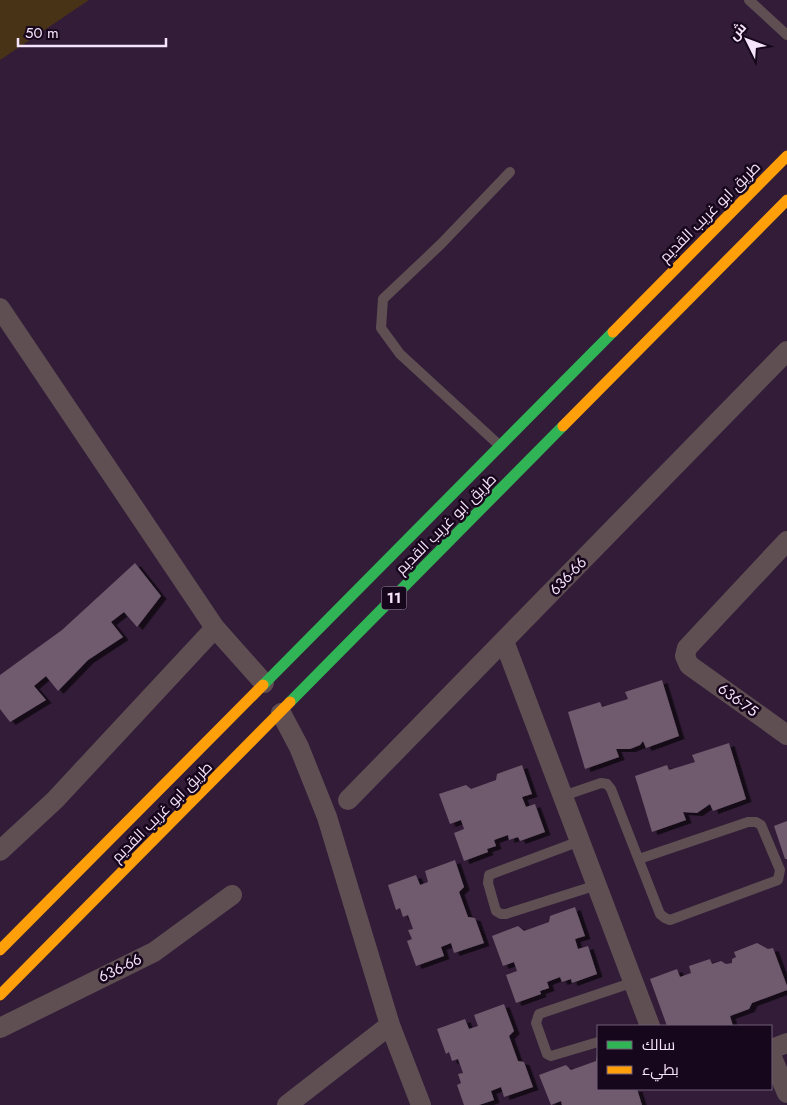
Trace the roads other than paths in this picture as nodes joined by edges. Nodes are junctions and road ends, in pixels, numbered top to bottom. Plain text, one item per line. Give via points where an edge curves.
1 (749, 0) edge
2 (787, 35) edge
3 (787, 156) edge
4 (510, 172) dead end
5 (787, 200) edge
6 (0, 308) edge
7 (787, 351) edge
8 (500, 446) junction
9 (787, 541) edge
10 (215, 628) junction
11 (504, 640) junction
12 (264, 683) junction
13 (281, 713) junction
14 (787, 735) edge
15 (563, 796) junction
16 (348, 800) dead end
17 (580, 840) junction
18 (0, 851) edge
19 (638, 859) junction
20 (597, 885) junction
21 (232, 895) dead end
22 (0, 950) edge
23 (634, 982) junction
24 (0, 995) edge
25 (390, 1024) junction
26 (648, 1025) edge
27 (0, 1028) edge
28 (597, 1042) edge
29 (787, 1043) edge
30 (772, 1049) edge
31 (772, 1057) edge
32 (787, 1093) edge
33 (287, 1105) edge
34 (421, 1105) edge

1 - 2 lane
3 - 8 highway, طريق ابو غريب القديم / 11
4 - 8 lane via 383,299 381,328 400,354
5 - 13 highway, طريق ابو غريب القديم / 11
6 - 10 street
7 - 11 street, 636-66
8 - 12 highway, طريق ابو غريب القديم / 11
9 - 14 street, 636-75 via 687,648 685,656 689,665
10 - 12 street
10 - 18 street via 54,800
11 - 15 street
11 - 16 street, 636-66
12 - 22 highway, طريق ابو غريب القديم / 11
13 - 24 highway, طريق ابو غريب القديم / 11
13 - 25 street via 299,747 327,817
15 - 17 street
15 - 19 lane via 601,783 607,784
17 - 20 street
17 - 20 lane via 489,875 496,911 506,914
19 - 19 lane via 660,914 670,920 778,880 780,875 761,825 756,822
20 - 23 street
21 - 27 street, 636-66 via 154,952
23 - 26 street
23 - 28 lane via 539,1014 536,1019 547,1054 551,1056
25 - 33 street
25 - 34 street
29 - 30 street
31 - 32 street

